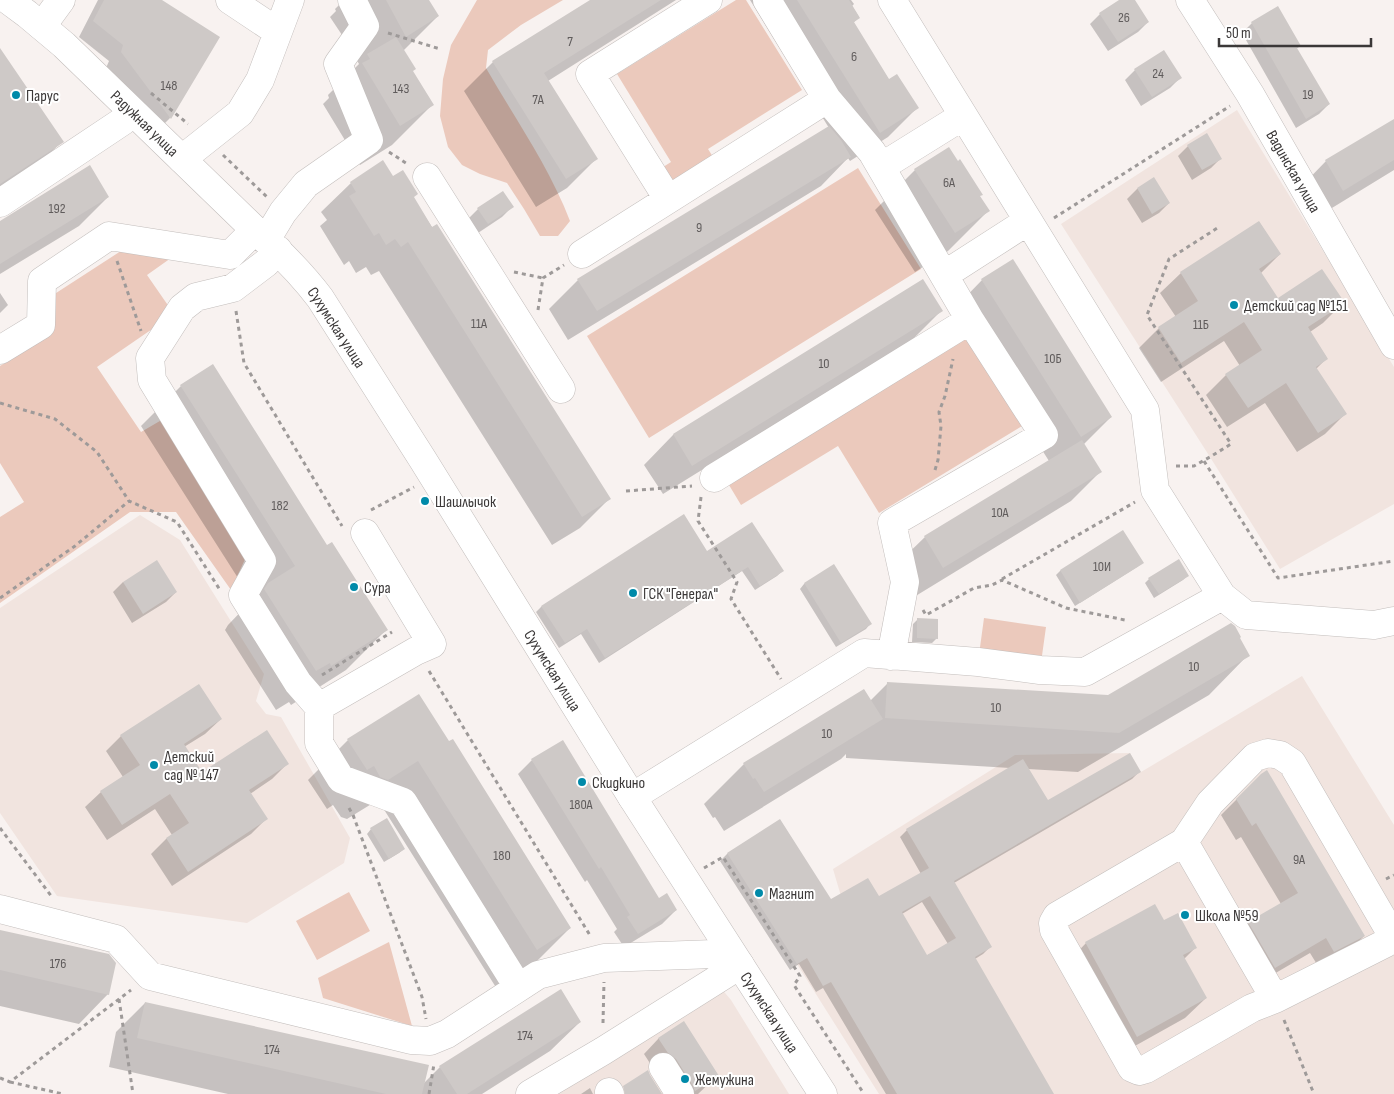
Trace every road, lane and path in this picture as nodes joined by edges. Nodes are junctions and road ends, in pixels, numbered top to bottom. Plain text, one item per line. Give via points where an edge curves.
1 (8, 0) edge
2 (61, 0) edge
3 (230, 0) edge
4 (290, 0) edge
5 (352, 0) edge
6 (708, 0) edge
7 (767, 0) edge
8 (892, 0) edge
9 (1190, 0) edge
10 (42, 26) junction
11 (365, 26) junction
12 (278, 32) junction
13 (440, 49) dead end
14 (1250, 94) junction
15 (827, 98) junction
16 (963, 116) junction
17 (123, 121) dead end
18 (369, 140) junction
19 (182, 159) junction
20 (881, 167) junction
21 (427, 177) joint
22 (668, 199) junction
23 (0, 203) edge
24 (1031, 226) junction
25 (1219, 227) dead end
26 (266, 240) junction
27 (582, 254) joint
28 (944, 275) junction
29 (233, 288) junction
30 (965, 323) junction
31 (533, 345) junction
32 (1394, 345) edge
33 (0, 350) edge
34 (560, 389) dead end
35 (0, 402) edge
36 (1204, 461) junction
37 (1153, 478) junction
38 (708, 481) junction
39 (417, 486) dead end
40 (626, 491) dead end
41 (128, 501) junction
42 (925, 504) junction
43 (356, 523) junction
44 (1394, 562) edge
45 (1002, 580) junction
46 (905, 582) junction
47 (1222, 596) junction
48 (224, 597) dead end
49 (0, 598) edge
50 (1394, 620) edge
51 (1141, 641) junction
52 (416, 651) junction
53 (891, 656) junction
54 (792, 697) junction
55 (319, 707) junction
56 (343, 790) junction
57 (632, 796) junction
58 (354, 817) junction
59 (0, 828) edge
60 (1184, 842) junction
61 (702, 869) dead end
62 (53, 898) dead end
63 (0, 909) edge
64 (734, 957) junction
65 (604, 958) junction
66 (150, 976) junction
67 (518, 987) junction
68 (1275, 998) junction
69 (119, 999) junction
70 (430, 1041) junction
71 (603, 1051) junction
72 (663, 1067) dead end
73 (0, 1078) edge
74 (10, 1082) junction
75 (63, 1094) edge
76 (133, 1094) edge
77 (429, 1094) edge
78 (530, 1094) edge
79 (680, 1094) edge
80 (823, 1094) edge
81 (864, 1094) edge
82 (1314, 1094) edge

1 - 10 main road, Радужная улица
2 - 10 main road
3 - 12 main road
4 - 12 main road
5 - 11 main road
6 - 22 main road via 590,74
7 - 15 main road
8 - 16 main road
9 - 14 main road, Вадинская улица
10 - 19 main road, Радужная улица
11 - 13 path
11 - 18 main road via 338,64
12 - 19 main road via 260,80 240,113
14 - 24 path
14 - 32 main road, Вадинская улица
15 - 20 main road
15 - 22 main road
16 - 20 main road
16 - 24 main road
17 - 23 main road
18 - 21 path
18 - 26 main road via 306,184
19 - 26 main road, Радужная улица
20 - 28 main road
21 - 31 main road
22 - 27 main road
24 - 28 main road
24 - 37 main road via 1145,410
25 - 36 path via 1169,259 1147,315 1231,444
26 - 29 main road via 266,264
26 - 33 main road via 230,256 109,236 42,281 41,325
26 - 57 main road, Сухумская улица via 305,279 325,306
27 - 31 path via 543,278
28 - 30 main road
29 - 43 path via 244,362
29 - 55 main road via 196,298 182,308 150,358 152,380 262,561 243,595 298,683
30 - 38 main road
30 - 42 path via 939,412 942,426 938,460
30 - 42 main road via 1044,435
31 - 34 main road
35 - 41 path via 55,419 97,452
36 - 37 path
36 - 44 path via 1278,578
37 - 45 path
37 - 47 main road
38 - 40 path
38 - 54 path via 698,521 737,582 732,599
39 - 43 path
41 - 48 path via 177,522
41 - 49 path via 75,546
42 - 46 main road via 892,523
43 - 52 main road via 432,644
45 - 46 path via 974,588 926,615
45 - 51 path via 1066,608 1125,620
46 - 53 main road
47 - 50 main road via 1246,615 1374,626
47 - 51 main road
51 - 53 main road via 1085,672
52 - 55 main road
52 - 65 path
53 - 54 main road via 864,653
54 - 57 main road
55 - 56 main road via 319,743
56 - 58 path
56 - 58 path
56 - 67 main road via 404,802
57 - 64 main road, Сухумская улица
58 - 70 path via 422,997
59 - 62 path
60 - 68 main road
60 - 68 main road via 1057,916 1053,923 1132,1068 1146,1069
60 - 68 main road via 1210,804 1255,757 1268,753 1280,755 1292,763 1391,936 1386,943
61 - 81 path via 722,856 800,976 794,985
63 - 66 main road via 116,940
64 - 65 main road via 714,954
64 - 71 main road
64 - 80 main road, Сухумская улица
65 - 67 main road via 538,975
65 - 71 path
66 - 69 path
66 - 70 main road via 411,1040
67 - 70 main road via 447,1034
68 - 82 path
69 - 74 path
69 - 76 path
70 - 77 path via 434,1066
71 - 78 main road
72 - 79 main road
73 - 74 path
74 - 75 path

